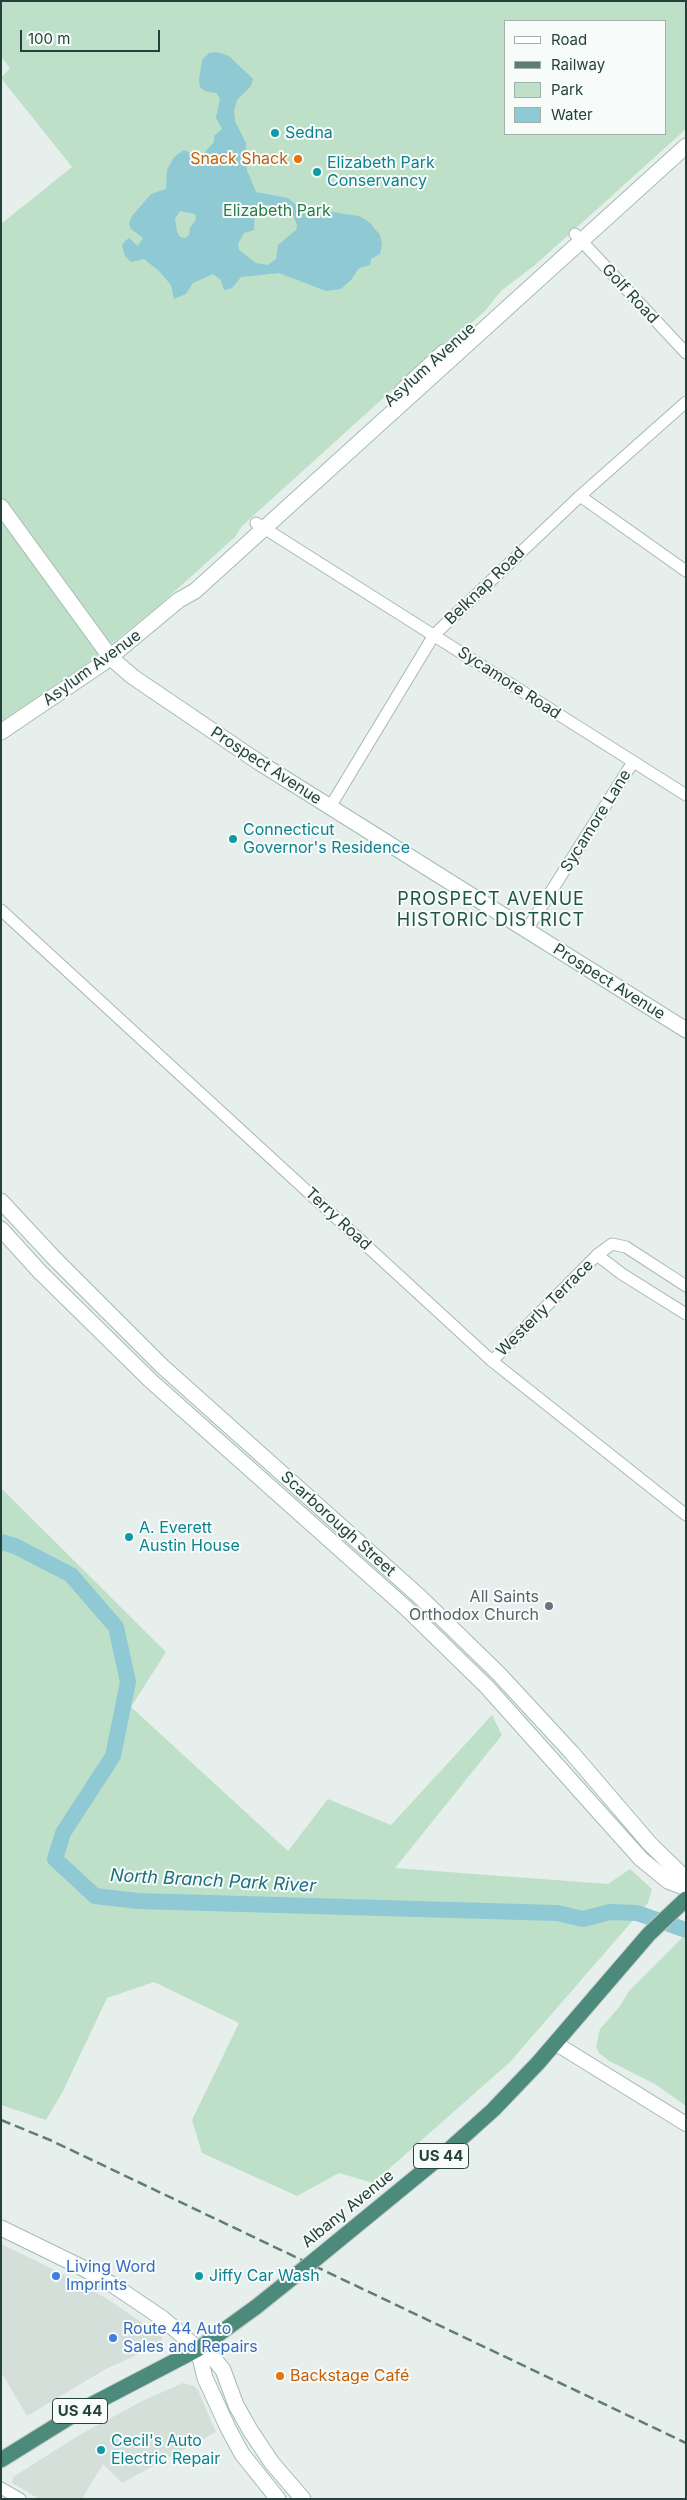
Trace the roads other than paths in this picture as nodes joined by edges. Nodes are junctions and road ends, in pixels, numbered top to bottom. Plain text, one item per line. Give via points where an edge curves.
1 (686, 134) edge
2 (686, 146) edge
3 (578, 238) junction
4 (686, 353) edge
5 (686, 402) edge
6 (580, 496) junction
7 (1, 507) edge
8 (260, 525) junction
9 (686, 571) edge
10 (434, 635) junction
11 (110, 658) junction
12 (1, 732) edge
13 (633, 762) junction
14 (686, 795) edge
15 (330, 807) junction
16 (1, 910) edge
17 (526, 931) junction
18 (686, 1030) edge
19 (1, 1201) edge
20 (1, 1229) edge
21 (597, 1255) junction
22 (54, 1258) junction
23 (40, 1272) junction
24 (686, 1286) edge
25 (686, 1314) edge
26 (492, 1361) junction
27 (162, 1366) junction
28 (150, 1381) junction
29 (289, 1481) junction
30 (276, 1495) junction
31 (686, 1515) edge
32 (420, 1597) junction
33 (406, 1608) junction
34 (499, 1674) junction
35 (486, 1687) junction
36 (686, 1879) edge
37 (686, 1888) edge
38 (686, 1899) edge
39 (555, 2043) junction
40 (686, 2124) edge
41 (1, 2228) edge
42 (198, 2349) junction
43 (1, 2460) edge
44 (1, 2488) edge
45 (20, 2499) edge
46 (278, 2499) edge
47 (303, 2499) edge

1 - 3 main road, Asylum Avenue
2 - 3 main road, Asylum Avenue
3 - 4 street, Golf Road
3 - 8 main road, Asylum Avenue
5 - 6 street, Belknap Road
6 - 9 street
6 - 10 street, Belknap Road
7 - 11 main road, Prospect Avenue
8 - 10 street, Sycamore Road
8 - 11 main road, Asylum Avenue via 195,591 179,600
10 - 13 street, Sycamore Road
10 - 15 street, Belknap Road
11 - 12 main road, Asylum Avenue
11 - 15 main road, Prospect Avenue via 183,713
13 - 14 street, Sycamore Road
13 - 17 street, Sycamore Lane
15 - 17 main road, Prospect Avenue
16 - 26 street, Terry Road
17 - 18 main road, Prospect Avenue
19 - 22 main road, Scarborough Street
20 - 23 main road, Scarborough Street
21 - 24 street, Westerly Terrace via 612,1244 626,1247
21 - 25 street, Westerly Terrace
21 - 26 street, Westerly Terrace
22 - 23 main road
22 - 27 main road, Scarborough Street
23 - 28 main road, Scarborough Street
26 - 31 street, Terry Road
27 - 28 main road
27 - 29 main road, Scarborough Street
28 - 30 main road, Scarborough Street
29 - 30 main road
29 - 32 main road, Scarborough Street
30 - 33 main road, Scarborough Street
32 - 33 main road
32 - 34 main road, Scarborough Street
33 - 35 main road, Scarborough Street
34 - 35 main road
34 - 36 main road, Scarborough Street via 645,1839
35 - 37 main road, Scarborough Street via 641,1859 668,1882
38 - 39 highway, Albany Avenue / US 44 via 649,1934
39 - 40 street
39 - 42 highway, Albany Avenue / US 44, bridge via 471,2131 256,2307
41 - 42 main road via 81,2266 162,2318
42 - 43 highway, Albany Avenue / US 44 via 83,2409
42 - 46 main road via 205,2378 228,2428 242,2454
42 - 47 main road via 220,2366 250,2430 272,2463
44 - 45 street

